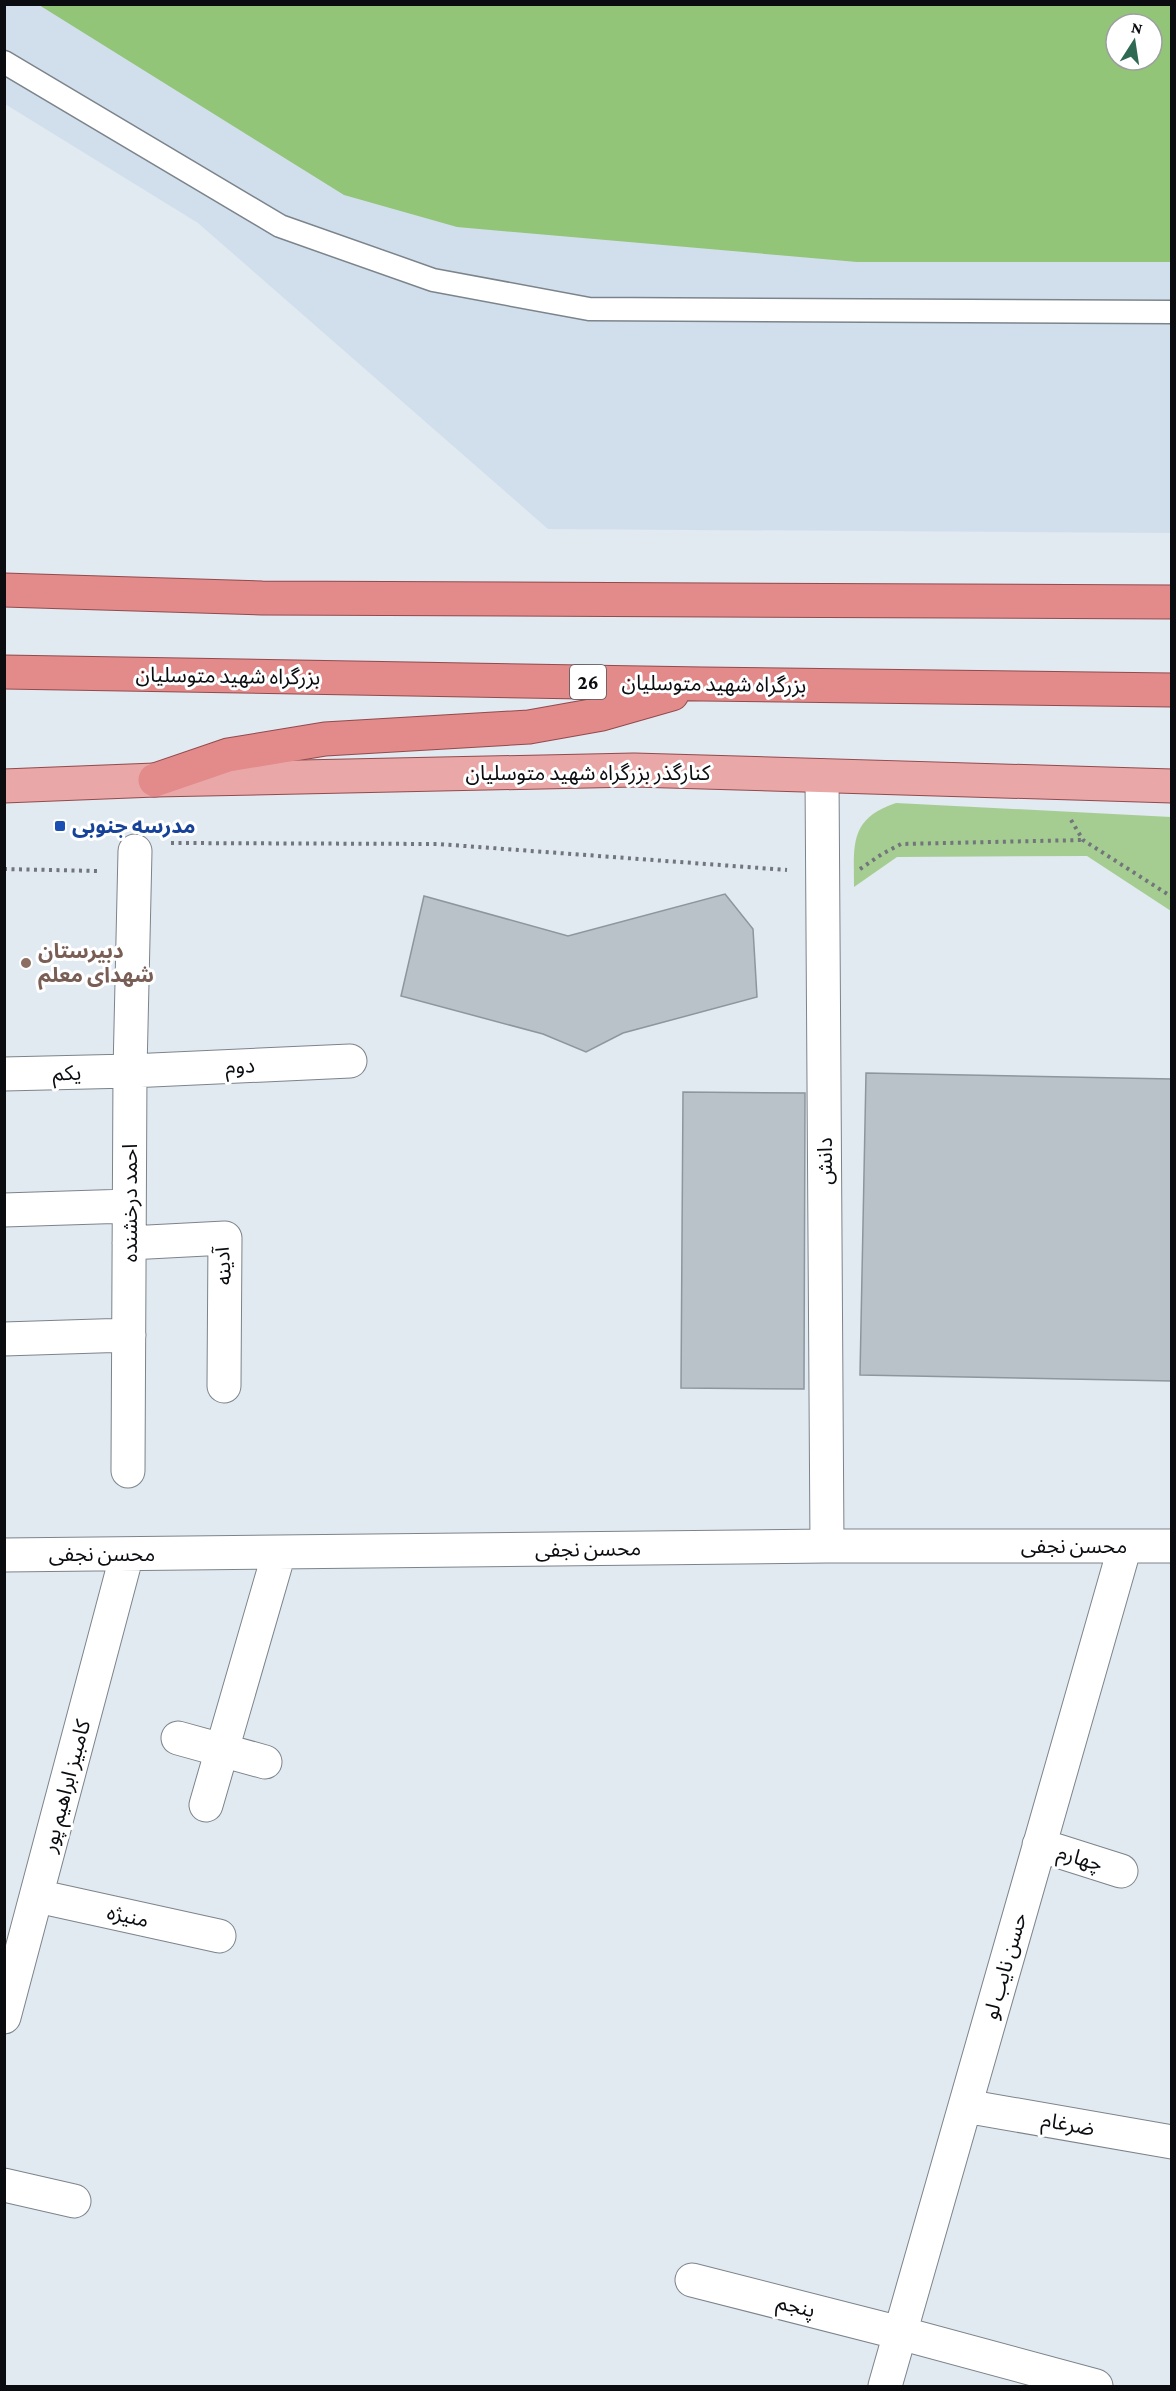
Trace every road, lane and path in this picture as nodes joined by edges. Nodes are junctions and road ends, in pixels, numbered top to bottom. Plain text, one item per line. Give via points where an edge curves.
1 (4, 62) edge
2 (1172, 312) edge
3 (4, 590) edge
4 (1172, 603) edge
5 (4, 672) edge
6 (703, 684) junction
7 (1172, 690) edge
8 (822, 776) junction
9 (155, 780) junction
10 (4, 786) edge
11 (1172, 786) edge
12 (1071, 820) dead end
13 (1083, 840) junction
14 (135, 851) joint
15 (4, 869) edge
16 (861, 869) dead end
17 (785, 870) dead end
18 (106, 872) dead end
19 (1172, 897) edge
20 (350, 1061) dead end
21 (130, 1071) junction
22 (4, 1074) edge
23 (129, 1206) junction
24 (4, 1210) edge
25 (129, 1243) junction
26 (129, 1335) junction
27 (4, 1339) edge
28 (224, 1386) dead end
29 (128, 1471) dead end
30 (827, 1546) junction
31 (1125, 1546) junction
32 (1172, 1546) edge
33 (279, 1553) junction
34 (127, 1554) junction
35 (4, 1555) edge
36 (178, 1738) dead end
37 (222, 1750) junction
38 (265, 1762) dead end
39 (206, 1805) dead end
40 (1039, 1845) junction
41 (1121, 1871) dead end
42 (37, 1896) junction
43 (219, 1936) dead end
44 (11, 1967) edge
45 (4, 2018) edge
46 (965, 2106) junction
47 (1172, 2142) edge
48 (4, 2184) edge
49 (74, 2201) dead end
50 (692, 2280) dead end
51 (900, 2333) junction
52 (885, 2386) edge
53 (1096, 2386) edge

1 - 2 lane via 280,226 433,280 588,309
3 - 4 highway via 273,598
5 - 6 highway, بزرگراه شهید متوسلیان / 26
6 - 7 highway, بزرگراه شهید متوسلیان / 26
6 - 9 highway via 602,714 529,727 325,739 228,755
8 - 9 main road, کنارگذر بزرگراه شهید متوسلیان via 634,770
8 - 11 main road, کنارگذر بزرگراه شهید متوسلیان
8 - 30 street, دانش
9 - 10 main road, کنارگذر بزرگراه شهید متوسلیان
12 - 13 path
13 - 16 path via 901,844
13 - 19 path
14 - 17 path via 175,843 438,844
14 - 21 street, احمد درخشنده
15 - 18 path
20 - 21 street, دوم
21 - 22 street, یکم
21 - 23 street, احمد درخشنده
23 - 24 street
23 - 25 street, احمد درخشنده
25 - 26 street, احمد درخشنده
25 - 28 street, آدینه via 225,1238
26 - 27 street
26 - 29 street, احمد درخشنده
30 - 31 street, محسن نجفی
30 - 33 street, محسن نجفی
31 - 32 street, محسن نجفی
31 - 40 street, حسن نایب لو
33 - 34 street, محسن نجفی
33 - 37 street
34 - 35 street, محسن نجفی
34 - 42 street, کامبیز ابراهیم پور
36 - 37 street
37 - 38 street
37 - 39 street
40 - 41 street, چهارم
40 - 46 street, حسن نایب لو
42 - 43 street, منیژه
42 - 44 street, کامبیز ابراهیم پور
44 - 45 street, کامبیز ابراهیم پور
46 - 47 street, ضرغام
46 - 51 street, حسن نایب لو
48 - 49 street
50 - 51 street, پنجم
51 - 52 street, حسن نایب لو
51 - 53 street, پنجم

